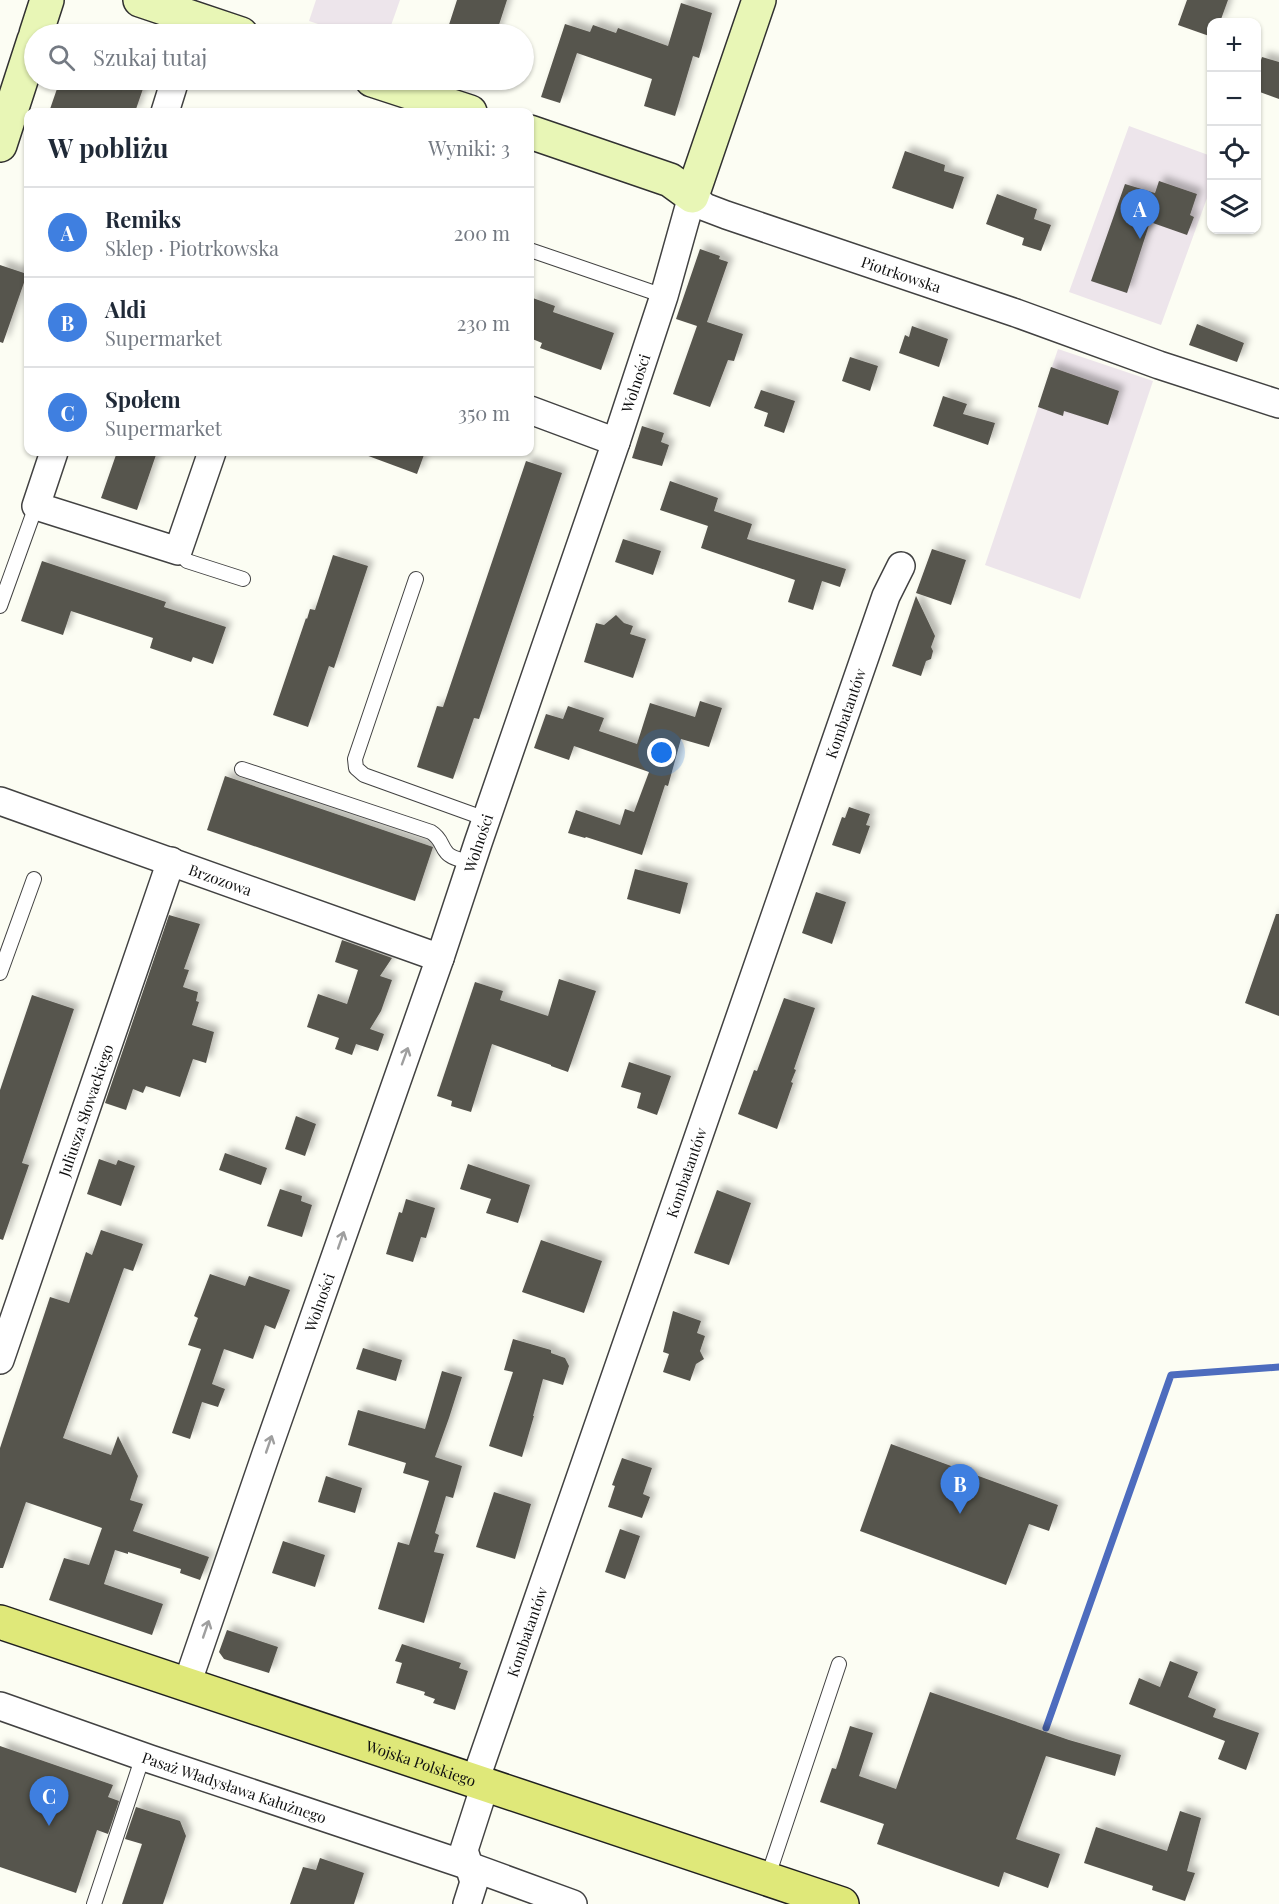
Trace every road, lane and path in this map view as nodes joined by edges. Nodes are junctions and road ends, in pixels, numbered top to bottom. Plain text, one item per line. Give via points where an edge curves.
1 (47, 0) edge
2 (140, 0) edge
3 (759, 0) edge
4 (39, 24) edge
5 (187, 24) edge
6 (24, 71) edge
7 (172, 90) edge
8 (403, 90) edge
9 (166, 108) edge
10 (458, 108) edge
11 (534, 133) edge
12 (0, 145) edge
13 (692, 196) junction
14 (534, 251) edge
15 (664, 296) junction
16 (1279, 404) edge
17 (534, 411) edge
18 (616, 441) junction
19 (53, 456) edge
20 (211, 456) edge
21 (36, 506) junction
22 (178, 551) junction
23 (901, 566) dead end
24 (243, 579) dead end
25 (416, 579) dead end
26 (0, 606) edge
27 (242, 769) dead end
28 (0, 801) edge
29 (486, 819) junction
30 (171, 861) junction
31 (471, 862) junction
32 (33, 879) dead end
33 (0, 928) edge
34 (14, 933) junction
35 (440, 958) junction
36 (0, 973) edge
37 (9, 1303) edge
38 (0, 1360) edge
39 (0, 1622) edge
40 (839, 1664) dead end
41 (187, 1684) junction
42 (0, 1706) edge
43 (142, 1756) junction
44 (480, 1783) junction
45 (469, 1866) junction
46 (767, 1879) junction
47 (94, 1904) edge
48 (467, 1904) edge
49 (573, 1904) edge
50 (842, 1904) edge

1 - 4 street
2 - 5 street
3 - 13 street, Wolności
6 - 12 street
7 - 9 street
8 - 10 street
11 - 13 street, Piotrkowska via 670,180
13 - 15 street, Wolności
13 - 16 street, Piotrkowska via 705,207 726,215
14 - 15 lane
15 - 18 street, Wolności
17 - 18 street
18 - 29 street, Wolności
19 - 21 street
20 - 22 street
21 - 22 street
21 - 26 lane
22 - 24 lane via 187,561
23 - 44 street, Kombatantów via 886,596
25 - 29 lane via 355,759 356,768 364,775
27 - 31 lane via 431,832 439,837 447,853
28 - 30 street, Brzozowa
29 - 31 street, Wolności
30 - 35 street, Brzozowa
30 - 37 street, Juliusza Słowackiego
31 - 35 street, Wolności
32 - 34 lane
33 - 34 lane
34 - 36 lane
41 -> 35 street, Wolności
37 - 38 street, Juliusza Słowackiego
39 - 41 main road, Wojska Polskiego
40 - 46 lane
41 - 44 main road, Wojska Polskiego
42 - 43 street, Pasaż Władysława Kałużnego
43 - 45 street, Pasaż Władysława Kałużnego
43 - 47 lane
44 - 45 street, Kombatantów via 464,1850
44 - 46 main road, Wojska Polskiego
45 - 48 street, Kombatantów via 474,1882
45 - 49 street, Pasaż Władysława Kałużnego
46 - 50 main road, Wojska Polskiego

